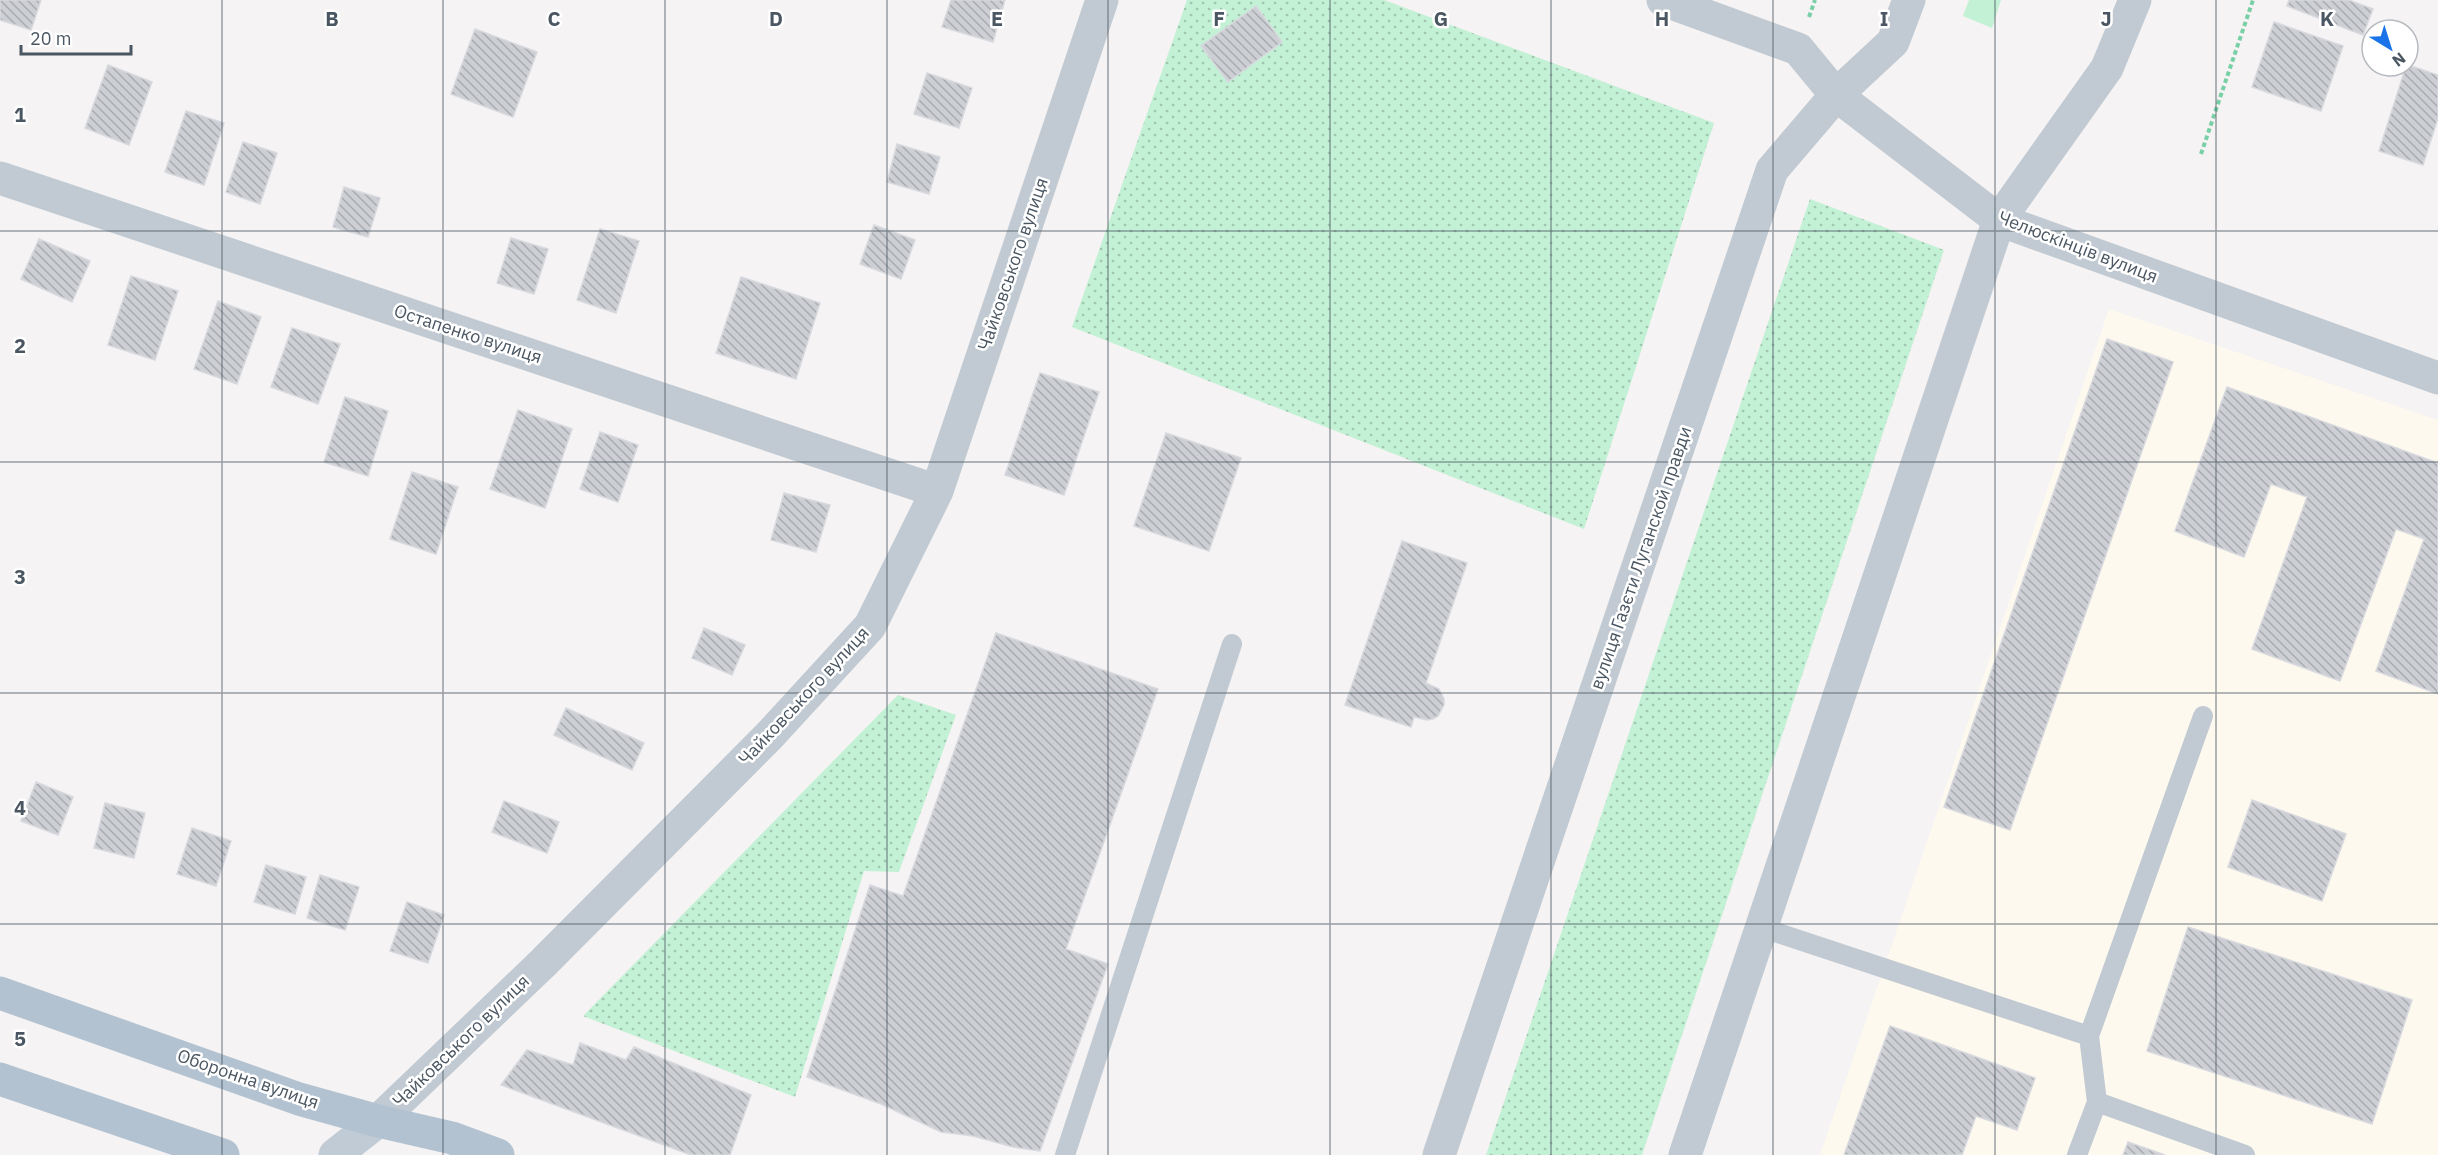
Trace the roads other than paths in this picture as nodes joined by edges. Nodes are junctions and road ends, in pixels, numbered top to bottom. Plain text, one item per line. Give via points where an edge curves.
1 (1102, 0) edge
2 (1663, 0) edge
3 (1909, 0) edge
4 (2134, 0) edge
5 (1836, 95) junction
6 (0, 178) edge
7 (1998, 220) junction
8 (2438, 378) edge
9 (937, 490) junction
10 (1232, 644) dead end
11 (2203, 716) dead end
12 (1763, 928) junction
13 (0, 993) edge
14 (2090, 1036) junction
15 (0, 1079) edge
16 (2097, 1102) junction
17 (378, 1121) junction
18 (223, 1155) edge
19 (335, 1155) edge
20 (498, 1155) edge
21 (1065, 1155) edge
22 (1439, 1155) edge
23 (1685, 1155) edge
24 (2077, 1155) edge
25 (2245, 1155) edge

1 - 9 street, Чайковського вулиця
2 - 5 street, Челюскінців вулиця via 1798,49
3 - 5 street, вулиця Газєти Луганской правди via 1893,42
4 - 7 street via 2107,68
5 - 7 street, Челюскінців вулиця
5 - 22 street, вулиця Газєти Луганской правди via 1772,170
6 - 9 street, Остапенко вулиця
7 - 8 street, Челюскінців вулиця
7 - 12 street
9 - 17 street, Чайковського вулиця via 870,626 769,736 543,963
10 - 21 lane
11 - 14 lane
12 - 14 lane
12 - 23 street
13 - 17 main road, Оборонна вулиця via 299,1099
14 - 16 lane
15 - 18 main road
16 - 24 lane
16 - 25 lane
17 - 19 main road, Чайковського вулиця
17 - 20 main road, Оборонна вулиця via 452,1138

